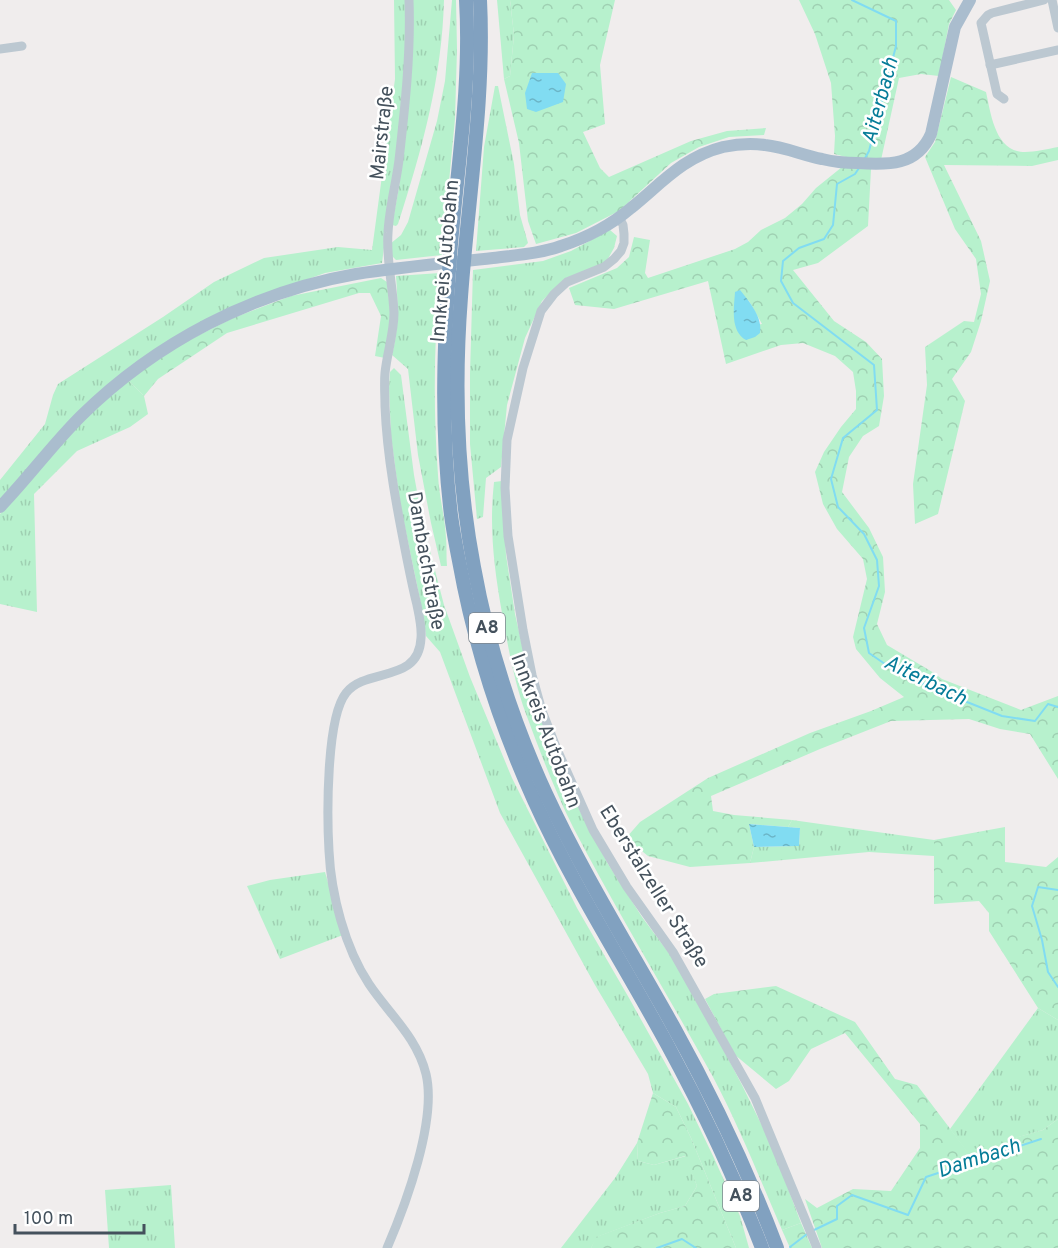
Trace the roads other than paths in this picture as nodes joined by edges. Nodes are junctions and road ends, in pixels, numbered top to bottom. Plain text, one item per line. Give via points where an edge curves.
1 (409, 0) edge
2 (466, 0) edge
3 (480, 0) edge
4 (970, 0) edge
5 (1044, 0) edge
6 (1052, 0) edge
7 (1058, 28) edge
8 (22, 46) dead end
9 (0, 49) edge
10 (1058, 50) edge
11 (990, 65) junction
12 (1004, 99) dead end
13 (619, 218) junction
14 (389, 269) junction
15 (0, 507) edge
16 (387, 1248) edge
17 (762, 1248) edge
18 (777, 1248) edge
19 (817, 1248) edge

1 - 14 street, Mairstraße via 406,91 388,234
2 - 17 highway, Innkreis Autobahn / A8 via 463,125 445,332 444,424 451,517 466,601 486,676 535,802 706,1119
3 - 18 highway, Innkreis Autobahn / A8 via 479,93 461,298 457,402 460,472 483,612 514,716 546,794 718,1111
4 - 13 main road via 955,27 934,125 921,150 907,160 856,163 820,159 766,145 719,148 679,166
5 - 11 street via 997,11 982,21
6 - 7 street
8 - 9 street
10 - 11 street
11 - 12 street via 997,94
13 - 14 main road via 564,245 526,255
13 - 19 street, Eberstalzeller Straße via 624,234 621,251 604,267 567,282 554,294 541,311 520,378 507,440 505,488 508,536 523,630 546,720 593,830 673,952 755,1098
14 - 15 main road via 323,281 277,295 238,309 179,340 98,400
14 - 16 street, Dambachstraße via 394,314 386,373 387,431 422,637 414,660 408,665 355,685 343,697 336,714 327,802 332,886 350,946 368,983 413,1041 428,1084 419,1154

